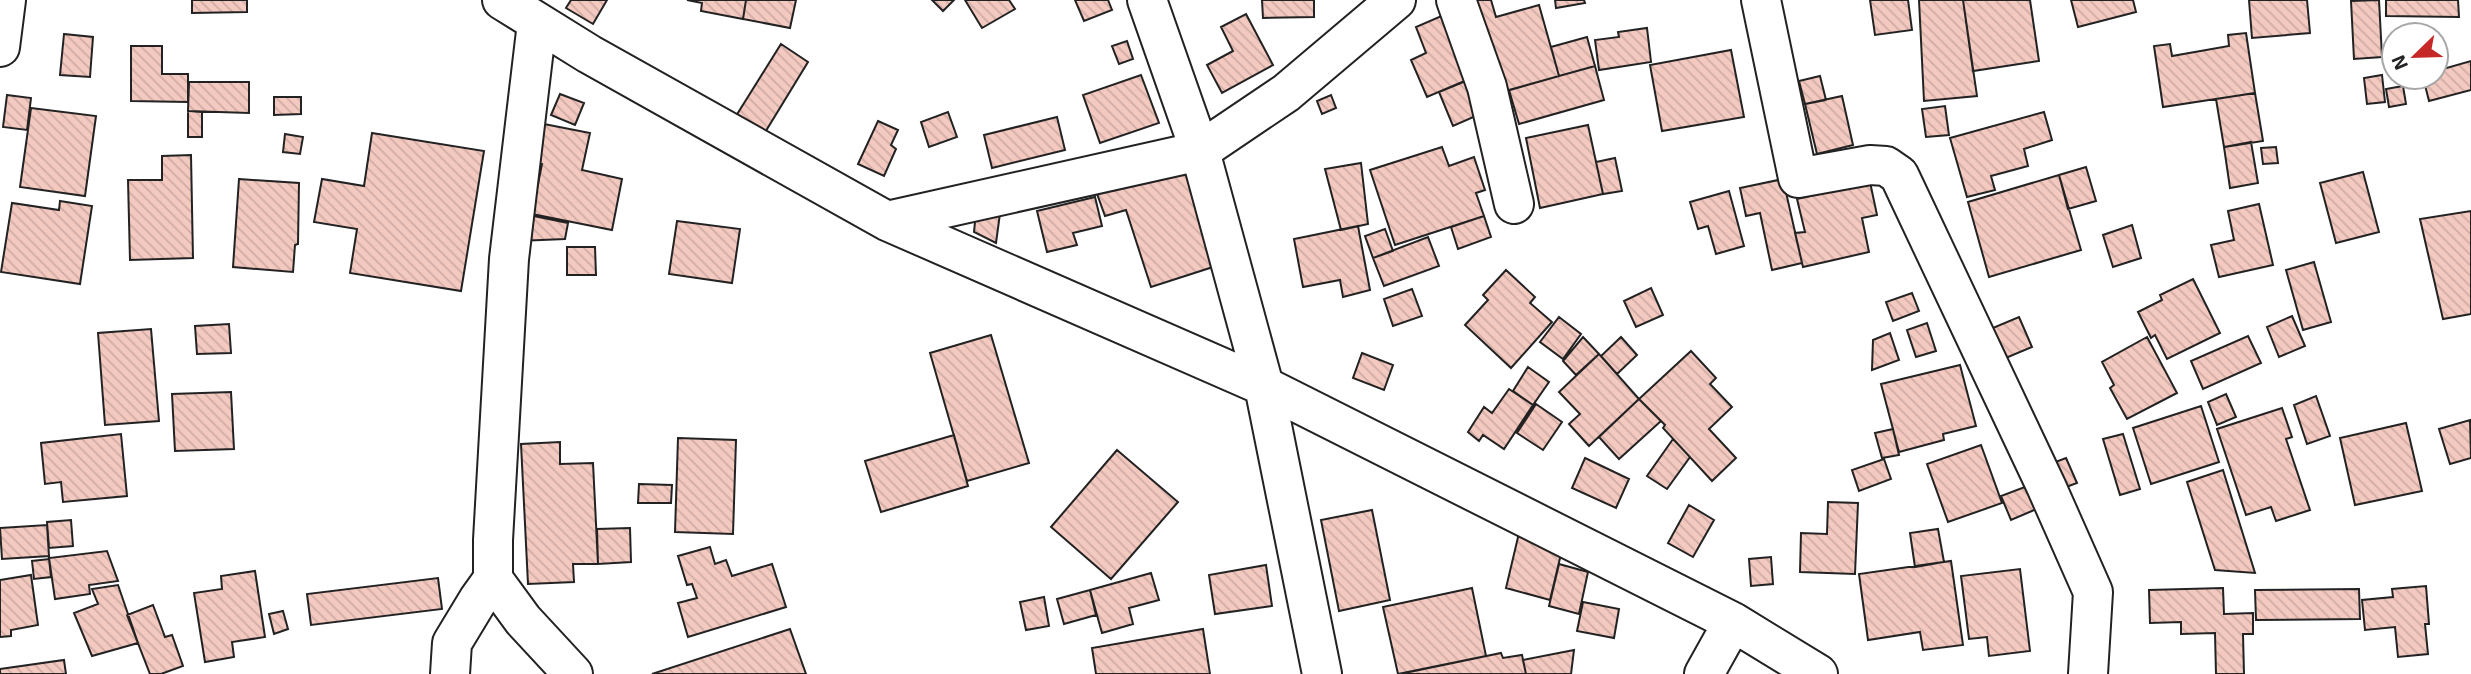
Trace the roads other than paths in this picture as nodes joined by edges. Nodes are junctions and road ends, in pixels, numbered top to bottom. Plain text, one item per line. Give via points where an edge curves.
1 (6, 0) edge
2 (502, 0) edge
3 (1147, 0) edge
4 (1396, 0) edge
5 (1456, 0) edge
6 (1761, 0) edge
7 (537, 23) junction
8 (0, 47) edge
9 (1200, 151) junction
10 (1514, 204) dead end
11 (887, 221) junction
12 (1264, 386) junction
13 (493, 579) junction
14 (1733, 622) junction
15 (450, 674) edge
16 (573, 674) edge
17 (1322, 674) edge
18 (1704, 674) edge
19 (1818, 674) edge
20 (2088, 674) edge

1 - 8 street
2 - 7 street
3 - 9 street
4 - 9 street via 1286,93
5 - 10 street via 1487,87
6 - 20 street via 1798,178 1886,166 1899,175 1910,197 2093,592
7 - 11 street
7 - 13 street via 509,259
9 - 11 street
9 - 12 street
11 - 12 street
12 - 14 street
12 - 17 street
13 - 15 street via 452,643
13 - 16 street
14 - 18 street
14 - 19 street

